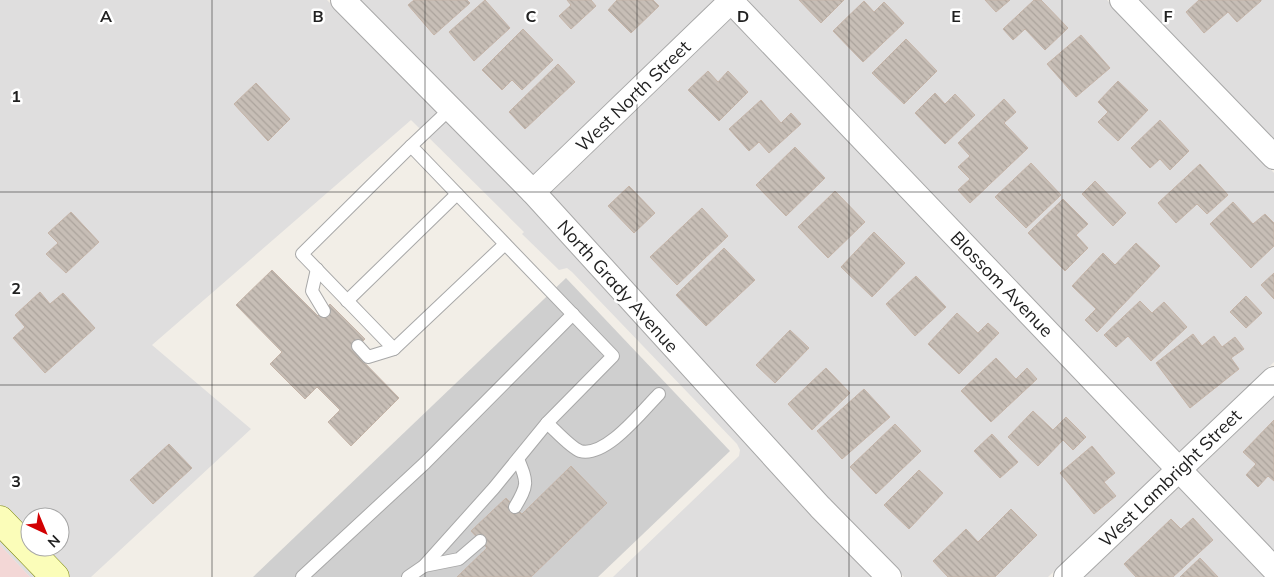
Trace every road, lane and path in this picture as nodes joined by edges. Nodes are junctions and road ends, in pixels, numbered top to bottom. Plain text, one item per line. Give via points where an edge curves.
1 (342, 0) edge
2 (731, 0) edge
3 (1122, 0) edge
4 (450, 109) junction
5 (411, 146) junction
6 (1274, 157) edge
7 (533, 192) junction
8 (457, 194) junction
9 (505, 244) junction
10 (317, 269) junction
11 (347, 301) junction
12 (324, 311) dead end
13 (573, 314) junction
14 (358, 346) dead end
15 (394, 350) junction
16 (1274, 379) edge
17 (659, 394) dead end
18 (548, 423) junction
19 (518, 459) junction
20 (1179, 470) junction
21 (515, 507) dead end
22 (0, 520) edge
23 (480, 541) dead end
24 (424, 566) junction
25 (1274, 569) edge
26 (55, 577) edge
27 (302, 577) edge
28 (408, 577) edge
29 (889, 577) edge
30 (1066, 577) edge

1 - 4 street, North Grady Avenue
2 - 7 street, West North Street
2 - 20 street, Blossom Avenue
3 - 6 street
4 - 5 lane
4 - 7 street, North Grady Avenue
5 - 8 lane
5 - 10 lane via 302,254
7 - 29 street, North Grady Avenue via 814,500
8 - 9 lane
8 - 11 lane
9 - 13 lane
9 - 15 lane
10 - 11 lane
10 - 12 lane via 312,291
11 - 15 lane
13 - 18 lane via 613,356
13 - 27 lane via 425,463
14 - 15 lane via 368,357
16 - 20 street, West Lambright Street
17 - 18 lane via 610,443 591,452 578,451
18 - 19 lane
19 - 21 lane via 527,487
19 - 24 lane
20 - 25 street, Blossom Avenue
20 - 30 street, West Lambright Street
22 - 26 street
23 - 24 lane via 459,559
24 - 28 lane

